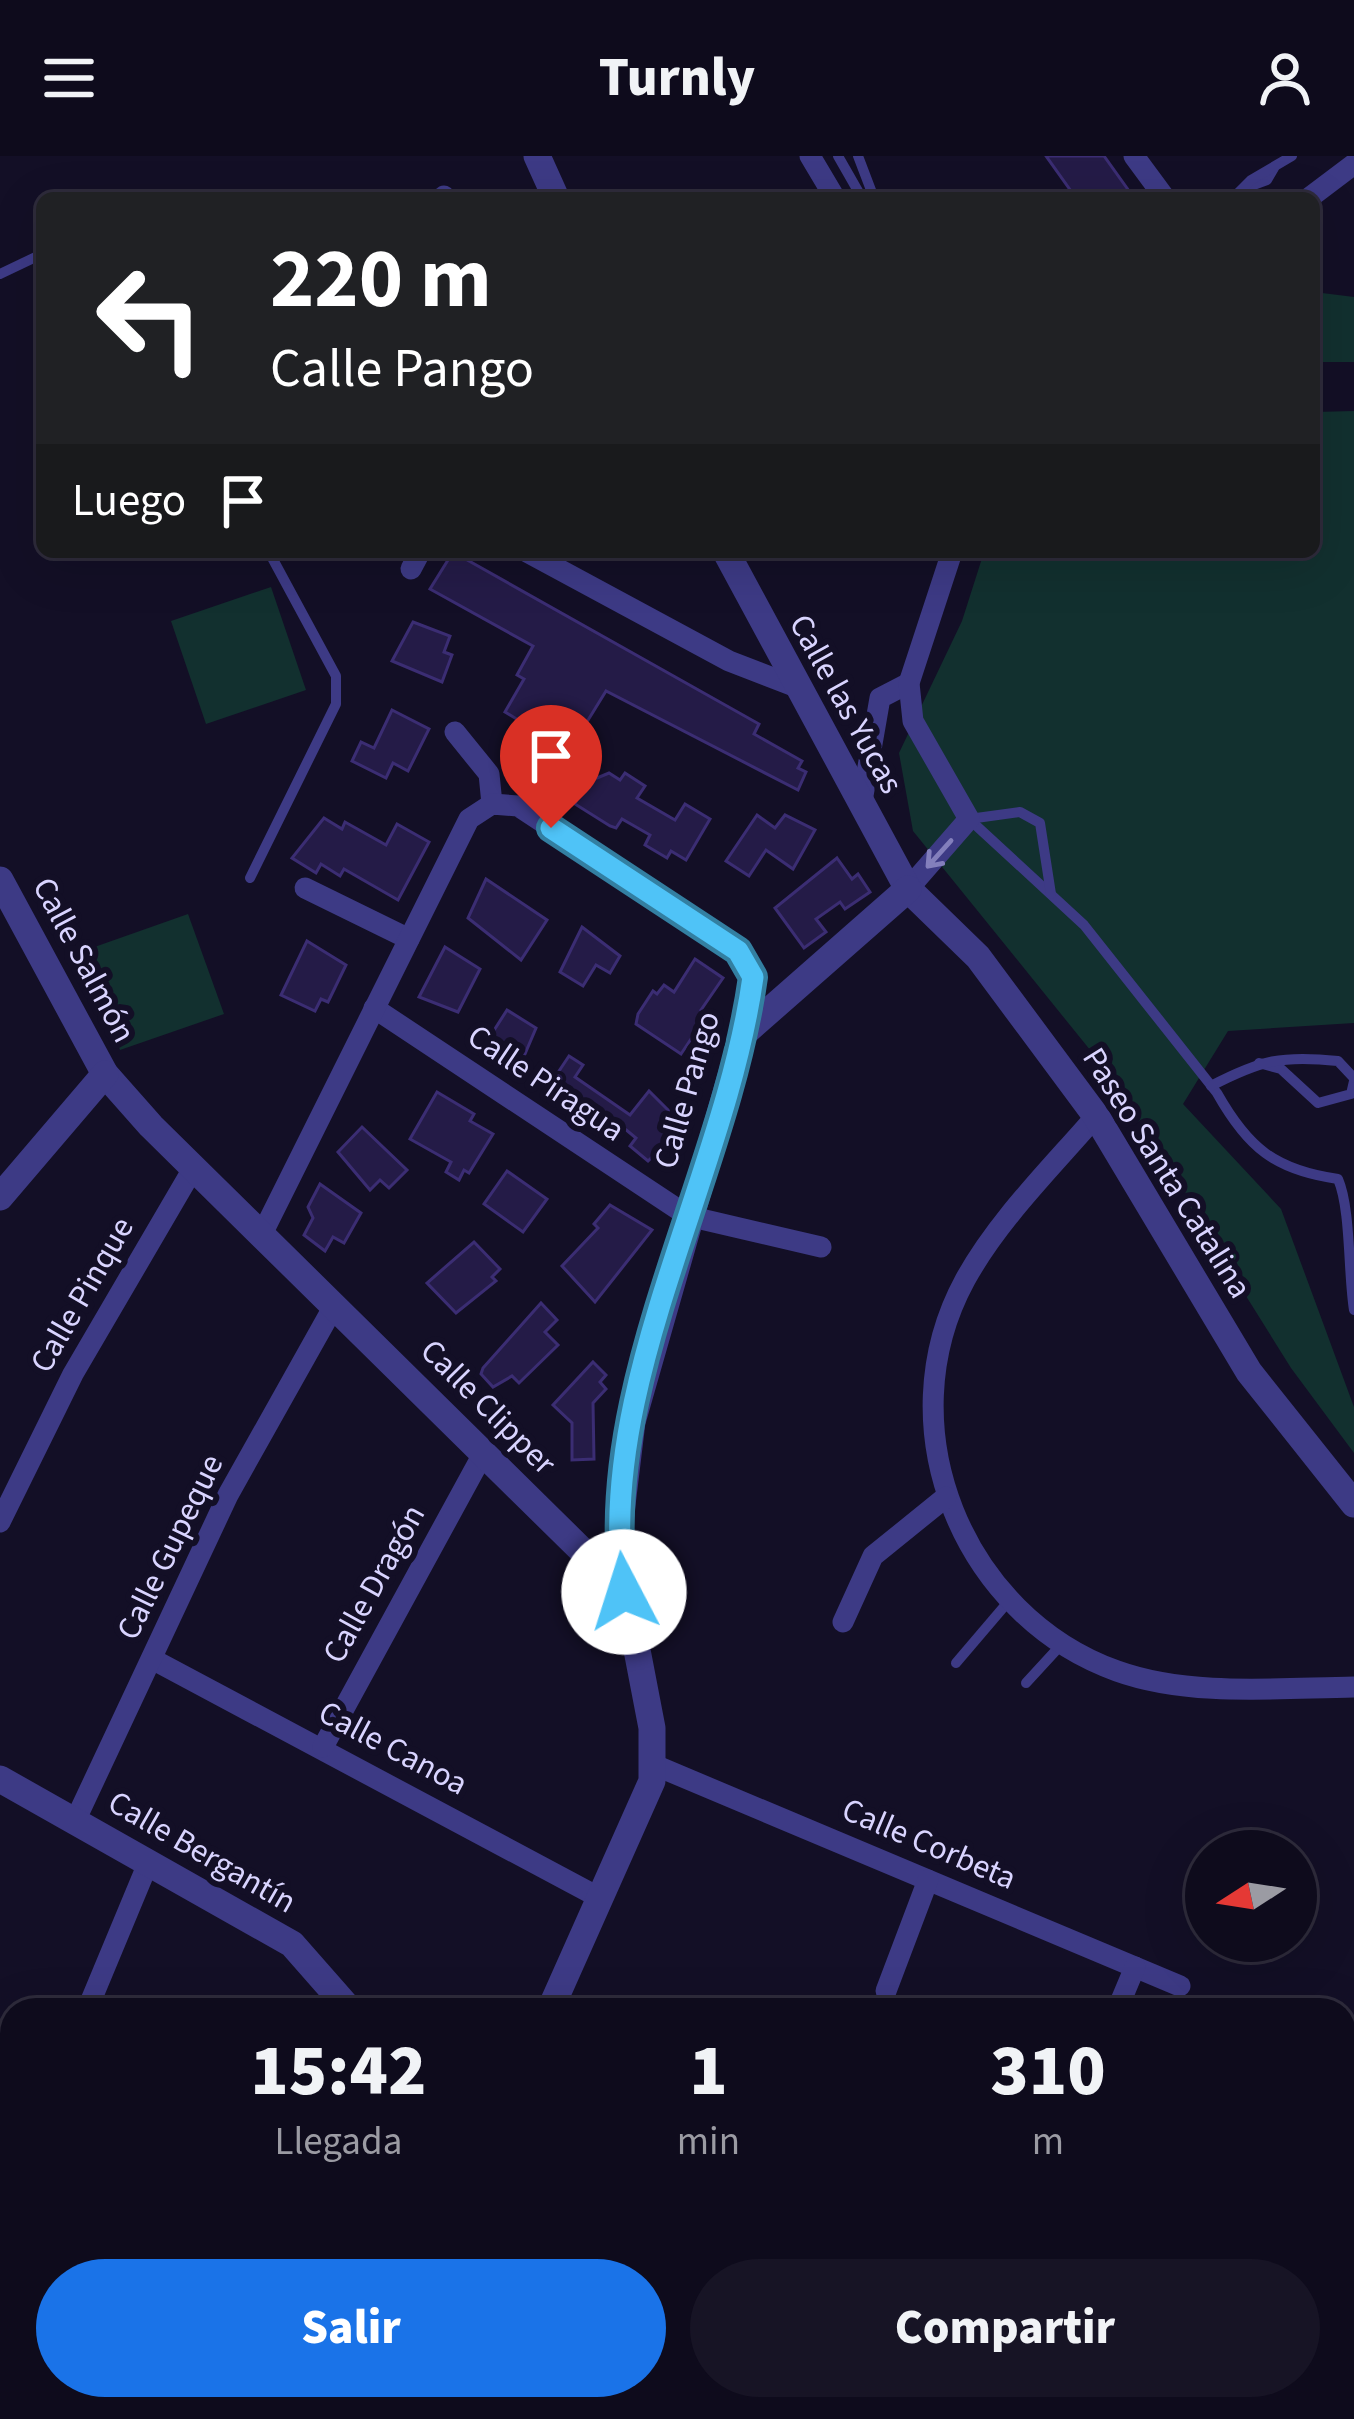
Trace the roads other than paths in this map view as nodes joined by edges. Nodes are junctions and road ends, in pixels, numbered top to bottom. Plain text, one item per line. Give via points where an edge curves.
1 (537, 156) edge
2 (810, 156) edge
3 (838, 156) edge
4 (858, 156) edge
5 (1134, 156) edge
6 (1292, 156) edge
7 (1354, 164) edge
8 (553, 192) edge
9 (831, 192) edge
10 (859, 192) edge
11 (872, 192) edge
12 (1161, 192) edge
13 (1242, 192) edge
14 (1317, 192) edge
15 (36, 257) edge
16 (0, 274) edge
17 (272, 558) edge
18 (538, 558) edge
19 (729, 558) edge
20 (950, 558) edge
21 (909, 683) junction
22 (799, 688) junction
23 (455, 732) dead end
24 (493, 803) junction
25 (861, 807) junction
26 (969, 819) junction
27 (250, 878) dead end
28 (0, 880) edge
29 (305, 888) dead end
30 (908, 889) junction
31 (1051, 896) junction
32 (409, 939) junction
33 (374, 1008) junction
34 (743, 1034) junction
35 (1256, 1062) junction
36 (104, 1074) junction
37 (1354, 1079) edge
38 (1211, 1086) junction
39 (1096, 1116) junction
40 (194, 1167) junction
41 (0, 1197) edge
42 (688, 1216) junction
43 (262, 1234) junction
44 (821, 1247) dead end
45 (334, 1306) junction
46 (1354, 1310) edge
47 (483, 1454) junction
48 (946, 1497) junction
49 (1354, 1504) edge
50 (0, 1522) edge
51 (624, 1592) junction
52 (1008, 1602) junction
53 (843, 1622) dead end
54 (1060, 1646) junction
55 (152, 1659) junction
56 (956, 1663) dead end
57 (1026, 1683) dead end
58 (1354, 1687) edge
59 (322, 1747) junction
60 (652, 1764) junction
61 (0, 1779) edge
62 (75, 1821) junction
63 (148, 1862) junction
64 (928, 1880) junction
65 (600, 1898) junction
66 (1135, 1967) junction
67 (1180, 1986) dead end
68 (886, 1991) dead end
69 (92, 1998) edge
70 (339, 1998) edge
71 (555, 1998) edge
72 (1122, 1998) edge

1 - 8 street
2 - 9 street
3 - 10 lane
4 - 11 lane
5 - 12 street
6 - 13 lane
7 - 14 street
15 - 16 lane
17 - 27 lane via 336,676 336,704
18 - 22 street via 729,661
19 - 22 street, Calle las Yucas
20 - 21 street
21 - 25 street via 880,698
21 - 26 street via 913,721
22 - 25 street, Calle las Yucas
23 - 24 street via 489,774
24 - 32 street via 469,819
24 - 34 street, Calle Pango via 518,806 738,951 753,977
25 - 30 street, Calle las Yucas
26 -> 30 street
26 - 31 lane
26 - 31 lane via 1020,812 1040,823
28 - 36 street, Calle Salmón
29 - 32 street
30 - 34 street
30 - 39 street, Paseo Santa Catalina via 978,957
31 - 38 lane via 1084,925
32 - 33 street
33 - 42 street, Calle Piragua
33 - 43 street
34 - 42 street, Calle Pango
35 - 37 lane via 1339,1061
35 - 37 lane via 1281,1069 1318,1103 1351,1094
35 - 38 lane
36 - 40 street, Calle Clipper
36 - 41 street
38 - 46 lane via 1270,1160 1338,1179
39 - 48 street via 964,1280 938,1346 932,1425
39 - 49 street, Paseo Santa Catalina via 1249,1372
40 - 43 street, Calle Clipper
40 - 50 street, Calle Pinque via 73,1374
42 - 44 street, Calle Piragua
42 - 51 street, Calle Pango via 632,1422 617,1546
43 - 45 street, Calle Clipper
45 - 47 street, Calle Clipper
45 - 55 street, Calle Gupeque via 228,1495
47 - 51 street, Calle Clipper
47 - 59 street, Calle Dragón
48 - 52 street
48 - 53 street via 873,1556
51 - 60 street
52 - 54 street
52 - 56 lane
54 - 57 lane
54 - 58 street via 1172,1683
55 - 59 street, Calle Canoa
55 - 62 street, Calle Gupeque
59 - 65 street, Calle Canoa
60 - 64 street, Calle Corbeta
60 - 65 street via 652,1781
61 - 62 street, Calle Bergantín
62 - 63 street, Calle Bergantín
63 - 69 street
63 - 70 street, Calle Bergantín via 292,1944
64 - 66 street, Calle Corbeta
64 - 68 street
65 - 71 street
66 - 67 street, Calle Corbeta
66 - 72 street

